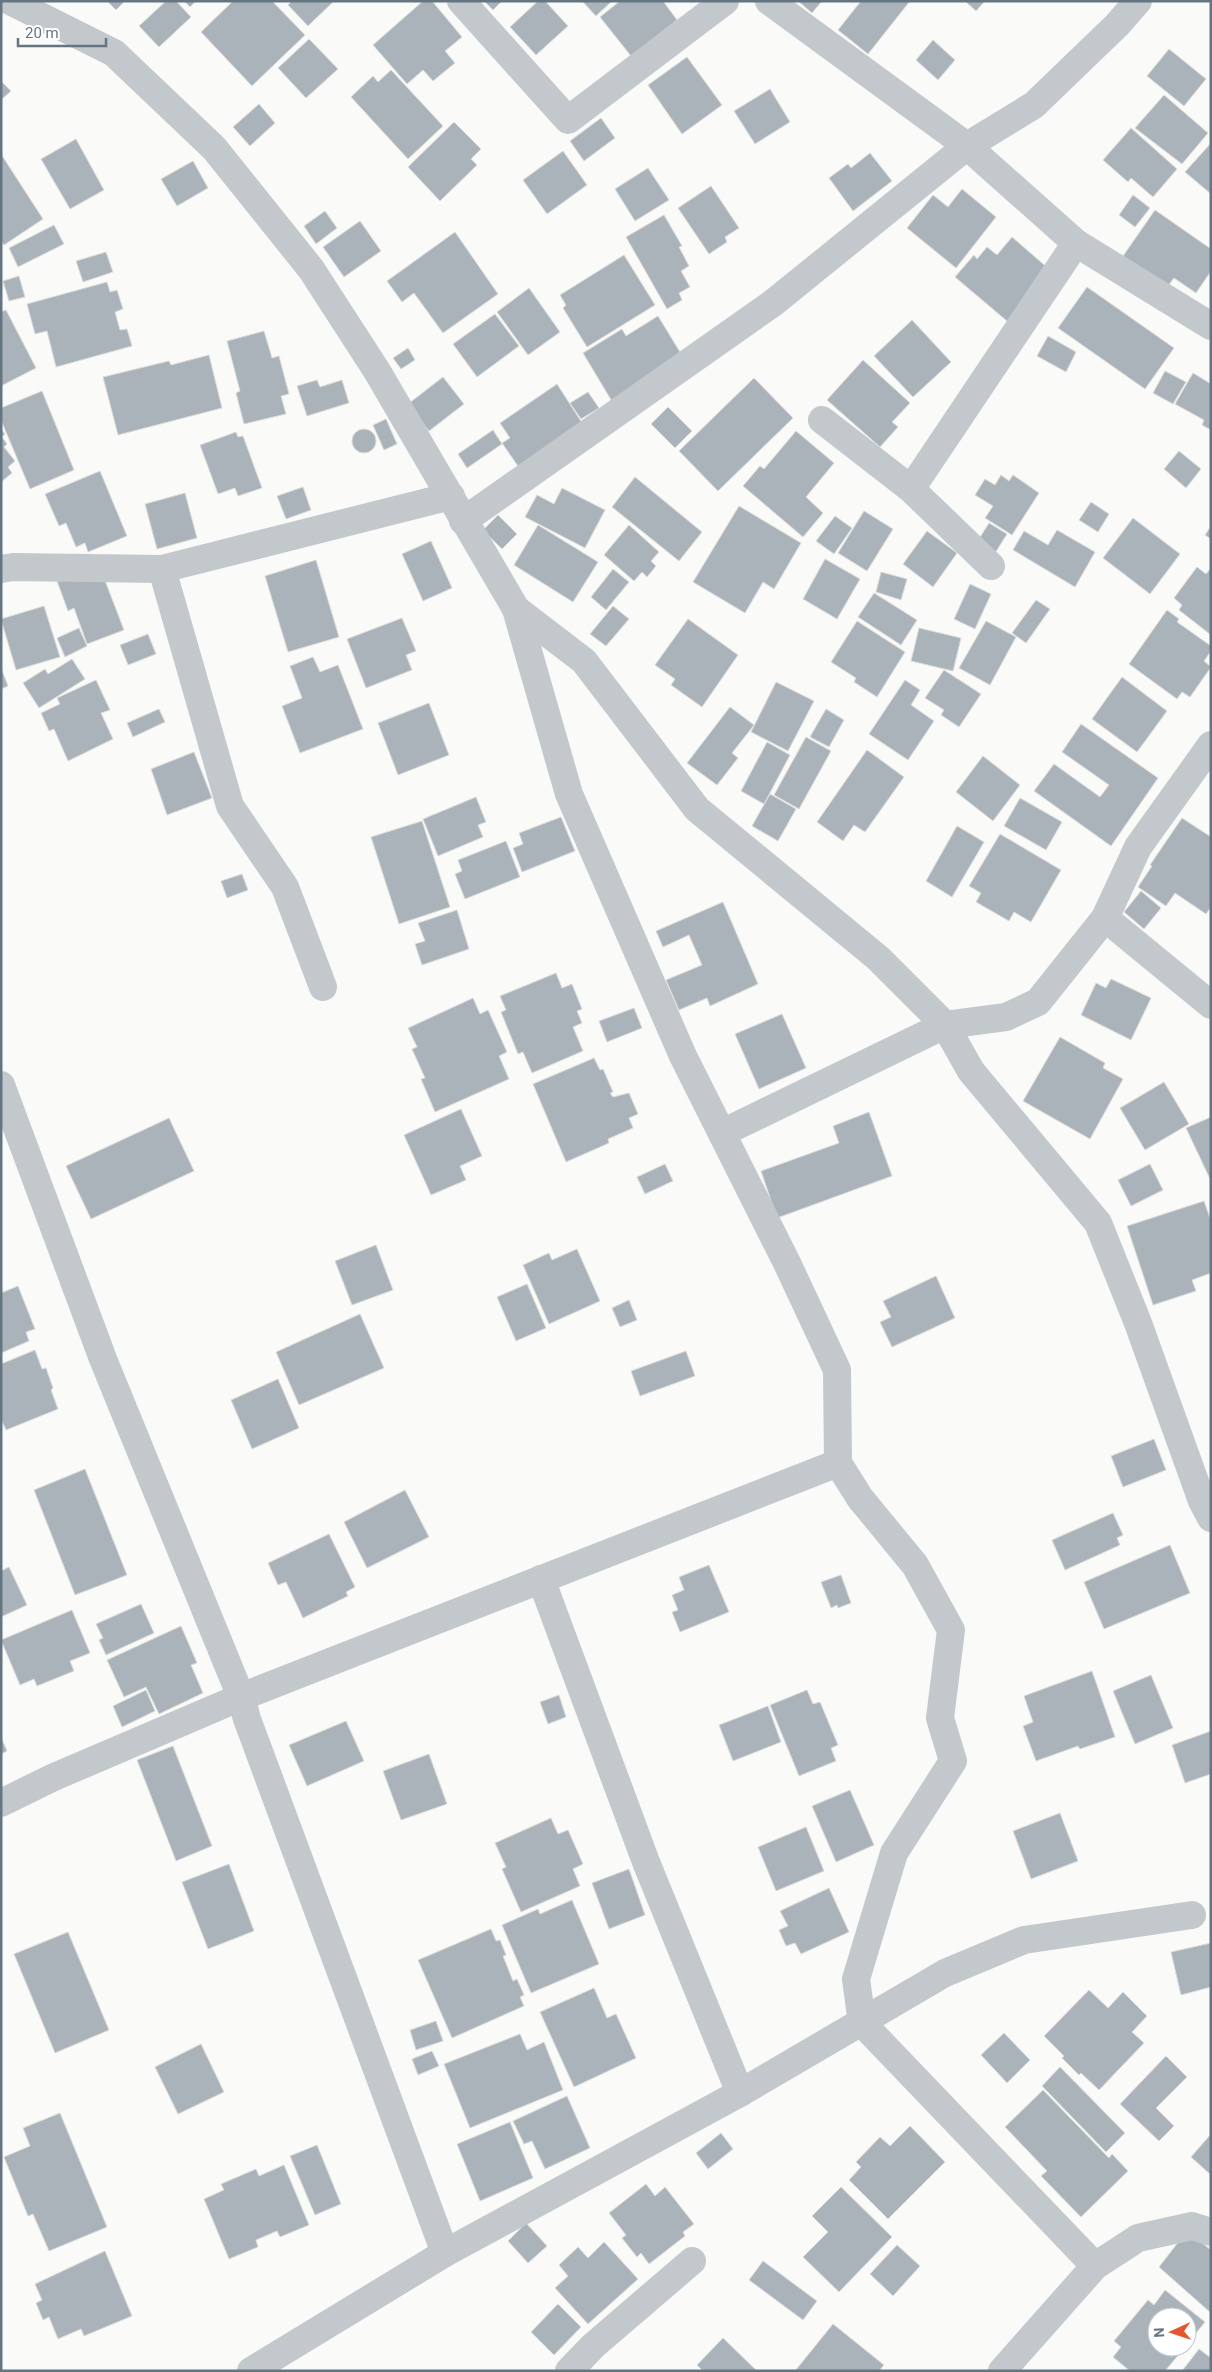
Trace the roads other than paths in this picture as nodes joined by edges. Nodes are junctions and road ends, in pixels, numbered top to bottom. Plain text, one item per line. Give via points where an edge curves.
1 (10, 1) edge
2 (461, 1) edge
3 (725, 1) edge
4 (769, 1) edge
5 (1138, 1) edge
6 (967, 146) junction
7 (1076, 243) junction
8 (1211, 326) edge
9 (822, 420) dead end
10 (911, 489) junction
11 (451, 496) junction
12 (464, 521) junction
13 (991, 566) dead end
14 (1, 569) edge
15 (162, 569) junction
16 (516, 609) junction
17 (1211, 745) edge
18 (1105, 918) junction
19 (322, 987) dead end
20 (1211, 1005) edge
21 (945, 1025) junction
22 (1, 1085) edge
23 (722, 1133) junction
24 (838, 1463) junction
25 (1211, 1518) edge
26 (541, 1579) junction
27 (241, 1696) junction
28 (1, 1802) edge
29 (1192, 1915) dead end
30 (862, 2023) junction
31 (740, 2093) junction
32 (1211, 2232) edge
33 (445, 2253) junction
34 (692, 2261) dead end
35 (1095, 2266) junction
36 (251, 2371) edge
37 (569, 2371) edge
38 (1002, 2371) edge

1 - 11 street via 114,53 214,148 310,270 377,371
2 - 3 street via 568,120
4 - 6 street
5 - 6 street via 1034,105
6 - 7 street
6 - 12 street via 773,303
7 - 8 street
7 - 10 street
9 - 10 street
10 - 13 street
11 - 12 street
11 - 15 street
12 - 16 street
14 - 15 street
15 - 19 street via 230,806 285,887
16 - 21 street via 584,662 697,809 878,958
16 - 23 street via 569,794 684,1056
17 - 18 street via 1138,846
18 - 20 street
18 - 21 street via 1038,1002 1006,1017
21 - 23 street
21 - 25 street via 972,1071 1098,1222
22 - 27 street via 103,1359
23 - 24 street via 837,1370
24 - 26 street
24 - 30 street via 860,1498 915,1565 951,1630 940,1718 953,1762 894,1853 856,1979
26 - 27 street
26 - 31 street via 646,1862
27 - 28 street
27 - 33 street
29 - 30 street via 1024,1940 945,1973
30 - 31 street
30 - 35 street
31 - 33 street
32 - 35 street via 1192,2226 1138,2238
33 - 36 street
34 - 37 street via 593,2346
35 - 38 street

